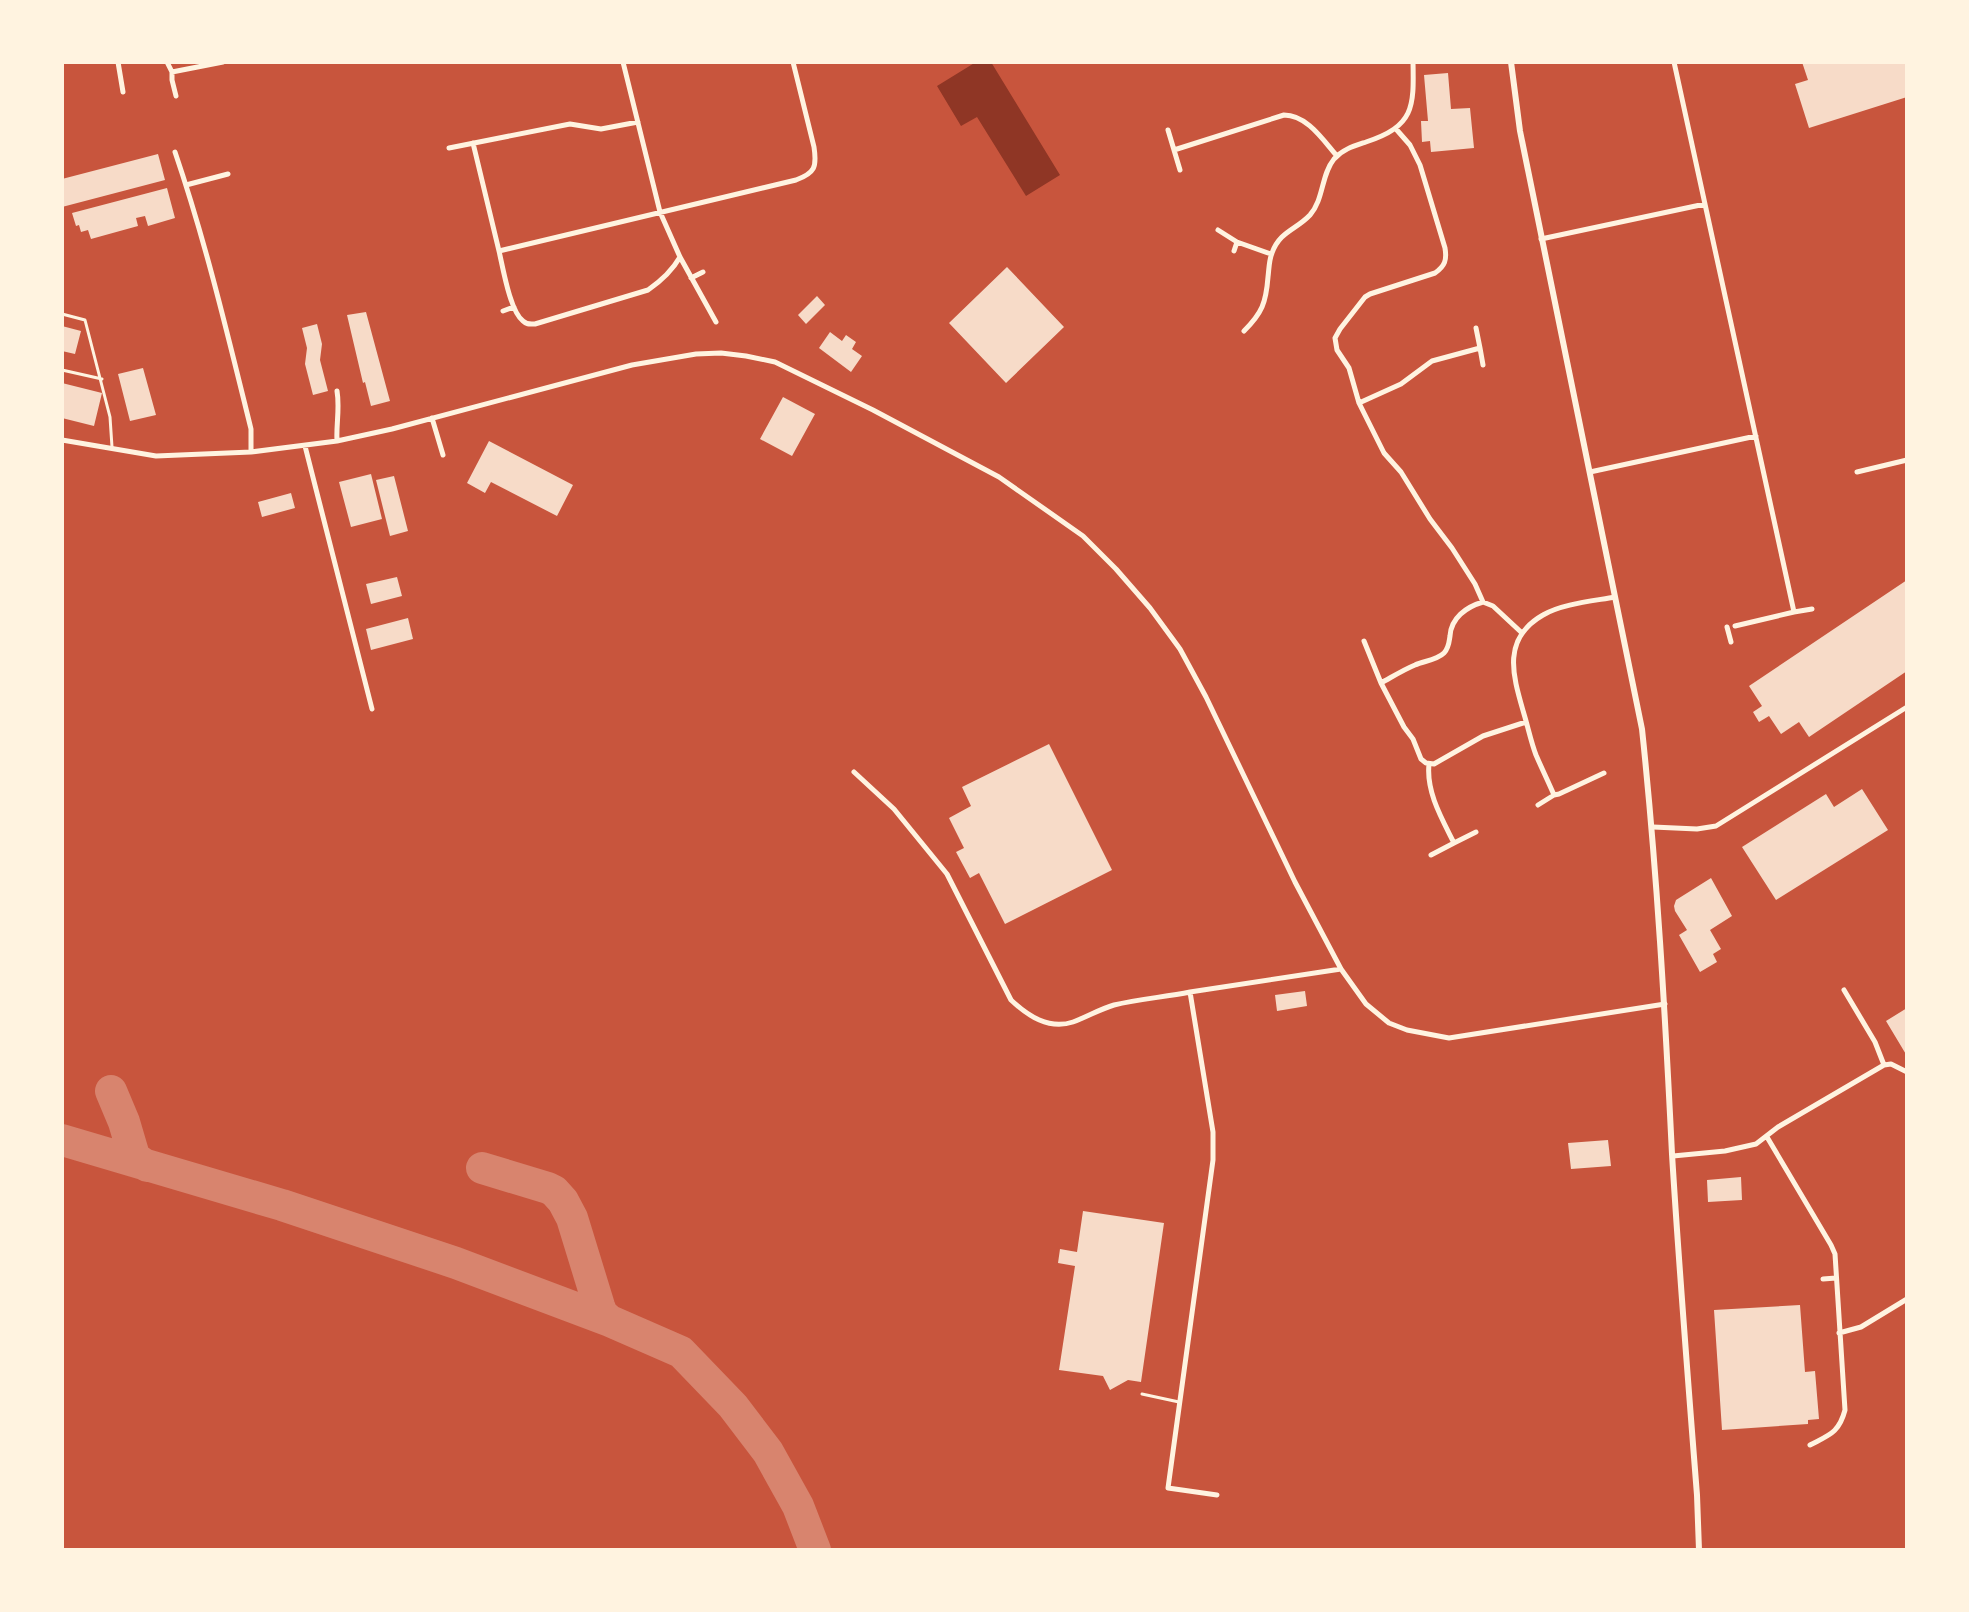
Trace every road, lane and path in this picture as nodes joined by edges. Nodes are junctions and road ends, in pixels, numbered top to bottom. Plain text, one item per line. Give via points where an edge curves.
1 (118, 62) edge
2 (167, 62) edge
3 (223, 62) edge
4 (623, 62) edge
5 (793, 62) edge
6 (1413, 62) edge
7 (1511, 62) edge
8 (1674, 62) edge
9 (172, 72) junction
10 (123, 92) dead end
11 (176, 96) dead end
12 (638, 122) junction
13 (1396, 129) junction
14 (1168, 130) dead end
15 (473, 143) junction
16 (449, 148) dead end
17 (1174, 150) junction
18 (175, 152) dead end
19 (1337, 156) junction
20 (1180, 170) dead end
21 (228, 174) dead end
22 (186, 185) junction
23 (1705, 204) junction
24 (660, 212) junction
25 (1218, 230) dead end
26 (1541, 239) junction
27 (1237, 242) junction
28 (499, 251) junction
29 (1234, 251) dead end
30 (1271, 254) junction
31 (680, 257) junction
32 (703, 272) dead end
33 (691, 278) junction
34 (514, 307) junction
35 (503, 311) dead end
36 (62, 314) edge
37 (716, 322) dead end
38 (1476, 328) dead end
39 (1244, 331) dead end
40 (1480, 348) junction
41 (1483, 365) dead end
42 (62, 370) edge
43 (102, 379) junction
44 (337, 391) dead end
45 (1359, 403) junction
46 (432, 418) junction
47 (1756, 436) junction
48 (62, 440) edge
49 (337, 441) junction
50 (305, 446) junction
51 (112, 447) junction
52 (251, 452) junction
53 (443, 455) dead end
54 (1907, 460) edge
55 (1590, 472) junction
56 (1857, 472) dead end
57 (1615, 597) junction
58 (1483, 602) junction
59 (1812, 609) dead end
60 (1794, 612) junction
61 (1735, 626) dead end
62 (1727, 627) dead end
63 (1522, 633) junction
64 (1364, 641) dead end
65 (1731, 642) dead end
66 (1381, 683) junction
67 (1907, 707) edge
68 (372, 709) dead end
69 (1526, 722) junction
70 (1429, 764) junction
71 (854, 772) dead end
72 (1604, 773) dead end
73 (1554, 795) junction
74 (1538, 805) dead end
75 (1653, 827) junction
76 (1476, 832) dead end
77 (1454, 843) junction
78 (1431, 855) dead end
79 (1341, 969) junction
80 (1844, 990) dead end
81 (1190, 992) junction
82 (1665, 1004) junction
83 (1884, 1065) junction
84 (1907, 1072) edge
85 (1767, 1137) junction
86 (1673, 1156) junction
87 (1836, 1278) junction
88 (1823, 1279) dead end
89 (1907, 1299) edge
90 (1839, 1333) junction
91 (1142, 1394) dead end
92 (1179, 1402) junction
93 (1810, 1445) dead end
94 (1217, 1495) dead end
95 (1699, 1550) edge

1 - 10 street
2 - 9 street
3 - 9 street
4 - 12 street
5 - 24 street via 814,147 811,173
6 - 13 street via 1414,95
7 - 26 street
8 - 23 street
9 - 11 street
12 - 15 street via 601,129 570,124
12 - 24 street
13 - 19 street
13 - 45 street via 1420,165 1446,260 1435,273 1365,297 1340,329 1337,350 1349,368
14 - 17 street
15 - 16 street
15 - 28 street
17 - 19 street via 1293,115
17 - 20 street
18 - 22 street
19 - 30 street via 1311,214 1286,232
21 - 22 street
22 - 52 street via 251,429
23 - 26 street
23 - 47 street
24 - 28 street
24 - 31 street
25 - 27 street
26 - 55 street
27 - 29 street
27 - 30 street
28 - 34 street
30 - 39 street via 1265,301
31 - 33 street
31 - 34 street via 648,290 535,324 526,324
32 - 33 street
33 - 37 street
34 - 35 street
36 - 43 lane via 85,320
38 - 40 street
40 - 41 street
40 - 45 street via 1432,361 1401,384
42 - 43 lane
43 - 51 lane
44 - 49 street
45 - 58 street via 1384,453 1452,548
46 - 49 street
46 - 53 street
46 - 79 street via 632,365 721,353 775,362 999,477 1083,536 1180,649
47 - 55 street
47 - 60 street
48 - 51 street
49 - 50 street
50 - 52 street
50 - 68 street
51 - 52 street via 156,456
54 - 56 street
55 - 57 street
57 - 63 street via 1556,609
57 - 75 street via 1642,729
58 - 63 street
58 - 66 street via 1456,617 1445,653
59 - 60 street
60 - 61 street
62 - 65 street
63 - 69 street via 1512,670
64 - 66 street
66 - 70 street via 1421,759
67 - 75 street via 1716,826
69 - 70 street
69 - 73 street
70 - 77 street via 1429,786
71 - 81 street via 894,809 947,874 1011,1000 1025,1012 1061,1025 1112,1006
72 - 73 street
73 - 74 street
75 - 82 street
76 - 77 street
77 - 78 street
79 - 81 street
79 - 82 street via 1366,1004 1389,1023 1449,1038
80 - 83 street
81 - 92 street via 1213,1160
82 - 86 street
83 - 84 street
83 - 85 street
85 - 86 street via 1736,1149
85 - 87 street via 1831,1245
86 - 95 street
87 - 88 street
87 - 90 street
89 - 90 street via 1861,1327
90 - 93 street via 1845,1410 1834,1433
91 - 92 lane
92 - 94 street via 1168,1488

